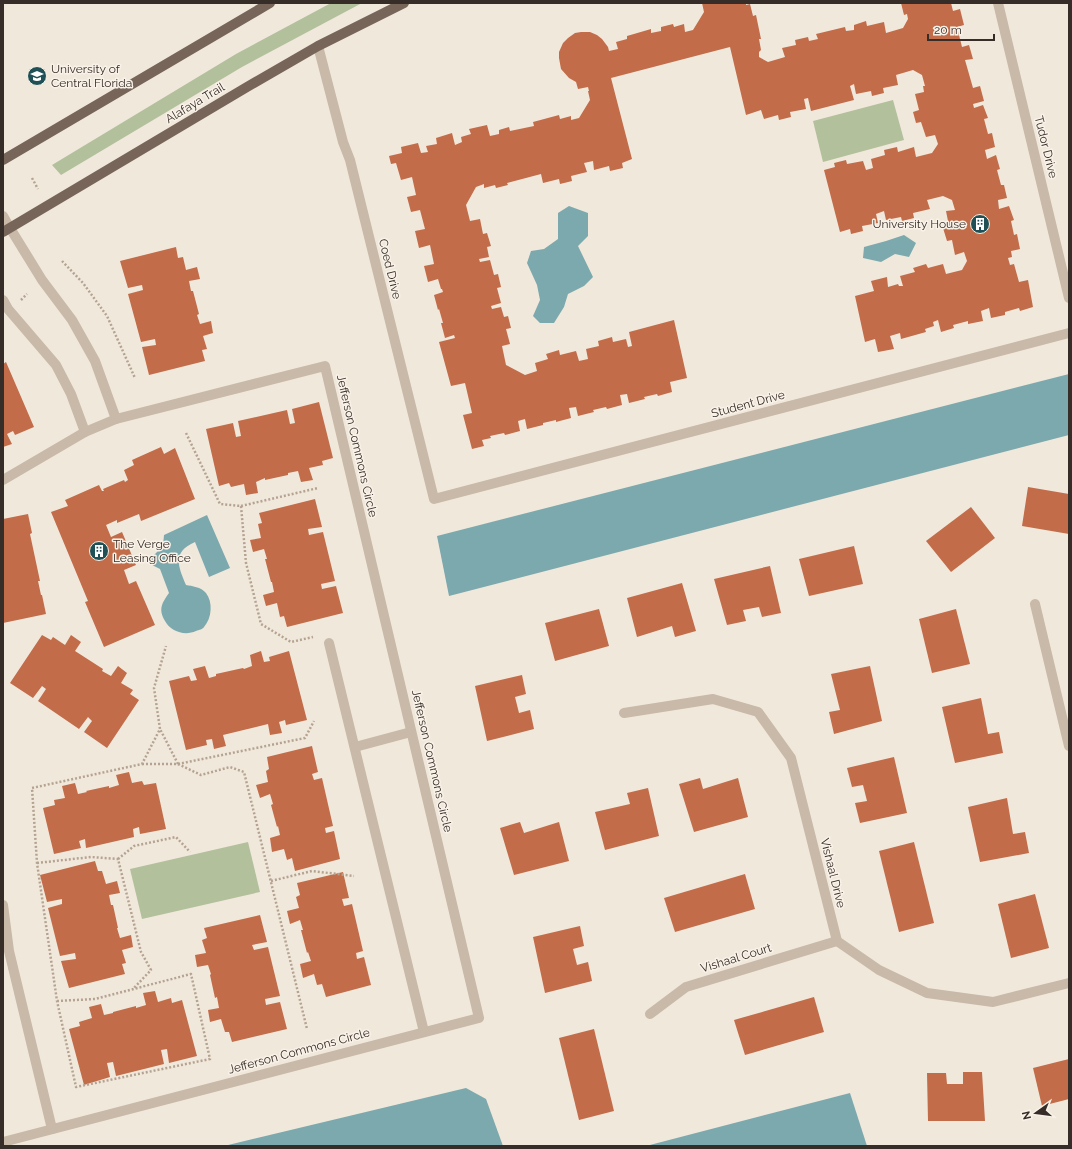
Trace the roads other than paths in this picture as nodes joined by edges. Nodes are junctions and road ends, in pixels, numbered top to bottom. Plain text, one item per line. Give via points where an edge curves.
1 (270, 3) edge
2 (404, 3) edge
3 (998, 3) edge
4 (318, 46) junction
5 (3, 160) edge
6 (3, 216) edge
7 (6, 230) edge
8 (1069, 298) edge
9 (3, 300) edge
10 (1069, 334) edge
11 (116, 419) junction
12 (85, 432) junction
13 (3, 480) edge
14 (434, 499) joint
15 (1035, 604) dead end
16 (329, 643) dead end
17 (624, 713) dead end
18 (412, 732) junction
19 (1069, 746) edge
20 (354, 747) junction
21 (3, 905) edge
22 (837, 941) junction
23 (1069, 983) edge
24 (650, 1014) dead end
25 (424, 1032) junction
26 (52, 1129) junction
27 (3, 1142) edge

1 - 5 main road
2 - 4 main road, Alafaya Trail
3 - 8 street, Tudor Drive
4 - 7 main road, Alafaya Trail
4 - 14 street, Coed Drive via 350,160
6 - 7 street
7 - 11 street via 72,320 96,361
9 - 12 street via 56,365 71,394
10 - 14 street, Student Drive
11 - 12 street, Jefferson Commons Circle
11 - 18 street, Jefferson Commons Circle via 325,366
12 - 13 street, Jefferson Commons Circle
15 - 19 street
16 - 20 street
17 - 22 street, Vishaal Drive via 712,699 758,712 791,758
18 - 20 street
18 - 25 street, Jefferson Commons Circle via 479,1018
20 - 25 street
21 - 26 street via 10,951
22 - 23 street via 879,970 927,993 993,1002
22 - 24 street, Vishaal Court via 686,987
25 - 26 street, Jefferson Commons Circle
26 - 27 street, Jefferson Commons Circle

